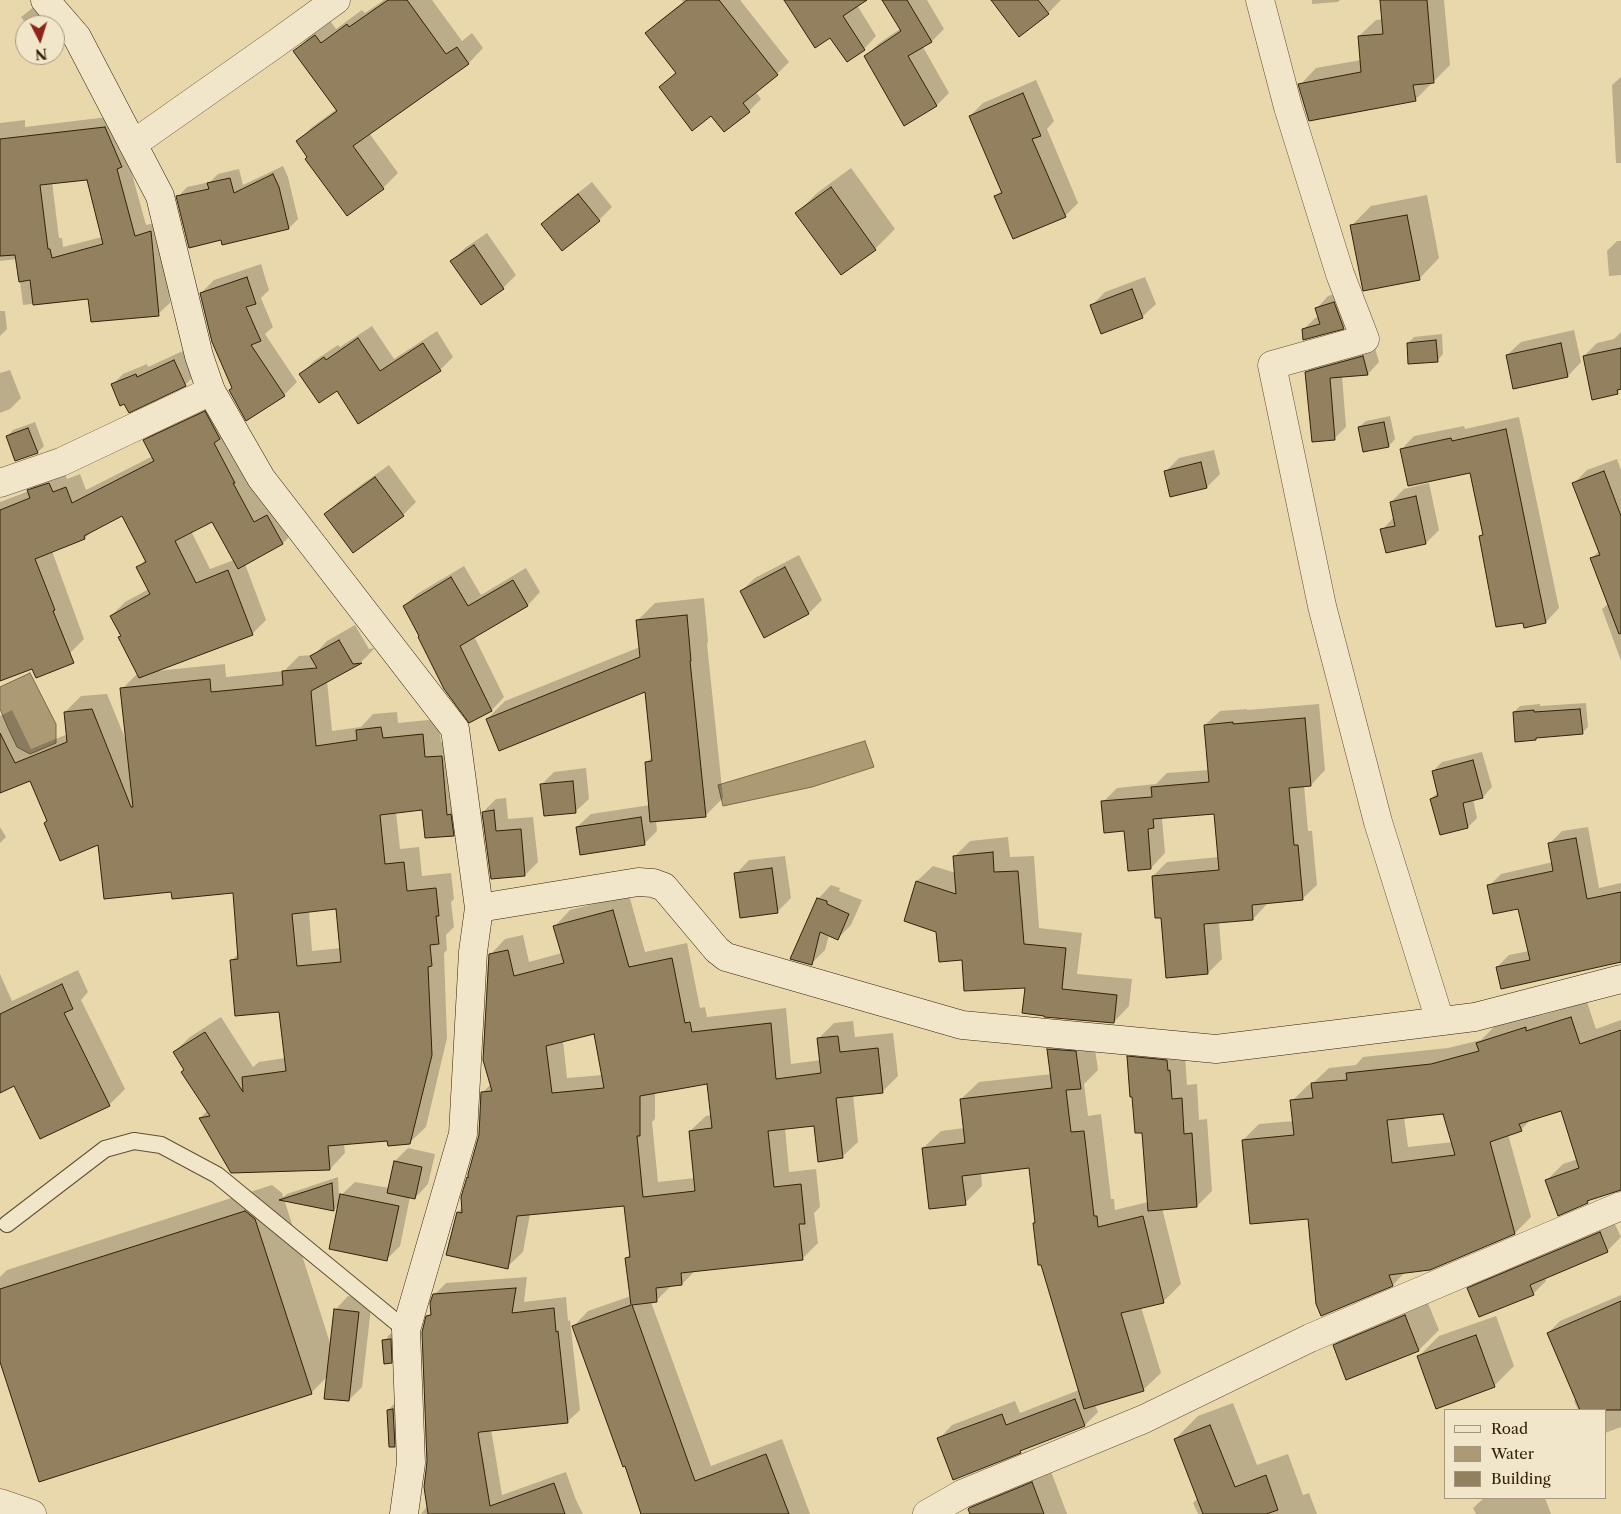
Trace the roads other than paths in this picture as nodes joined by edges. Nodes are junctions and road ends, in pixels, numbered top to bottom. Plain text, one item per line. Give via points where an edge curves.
1 (45, 0) edge
2 (336, 0) edge
3 (1260, 0) edge
4 (133, 144) junction
5 (211, 391) junction
6 (0, 483) edge
7 (478, 908) junction
8 (1621, 979) edge
9 (1440, 1021) junction
10 (1621, 1206) edge
11 (7, 1224) dead end
12 (406, 1330) junction
13 (0, 1502) edge
14 (32, 1514) edge
15 (404, 1514) edge
16 (926, 1514) edge

1 - 4 street via 77,37
2 - 4 street
3 - 9 street via 1322,218 1365,340 1272,365 1322,606 1378,822
4 - 5 street via 160,196 199,356
5 - 6 street via 61,462
5 - 7 street via 260,478 455,729
7 - 9 street via 638,882 653,883 664,887 726,957 962,1025 1216,1049
7 - 12 street via 463,1134
8 - 9 street via 1476,1017
10 - 16 street via 1310,1338 1144,1419 962,1494
11 - 12 lane via 105,1149 134,1141 161,1145 217,1175
12 - 15 street via 411,1463
13 - 14 street

